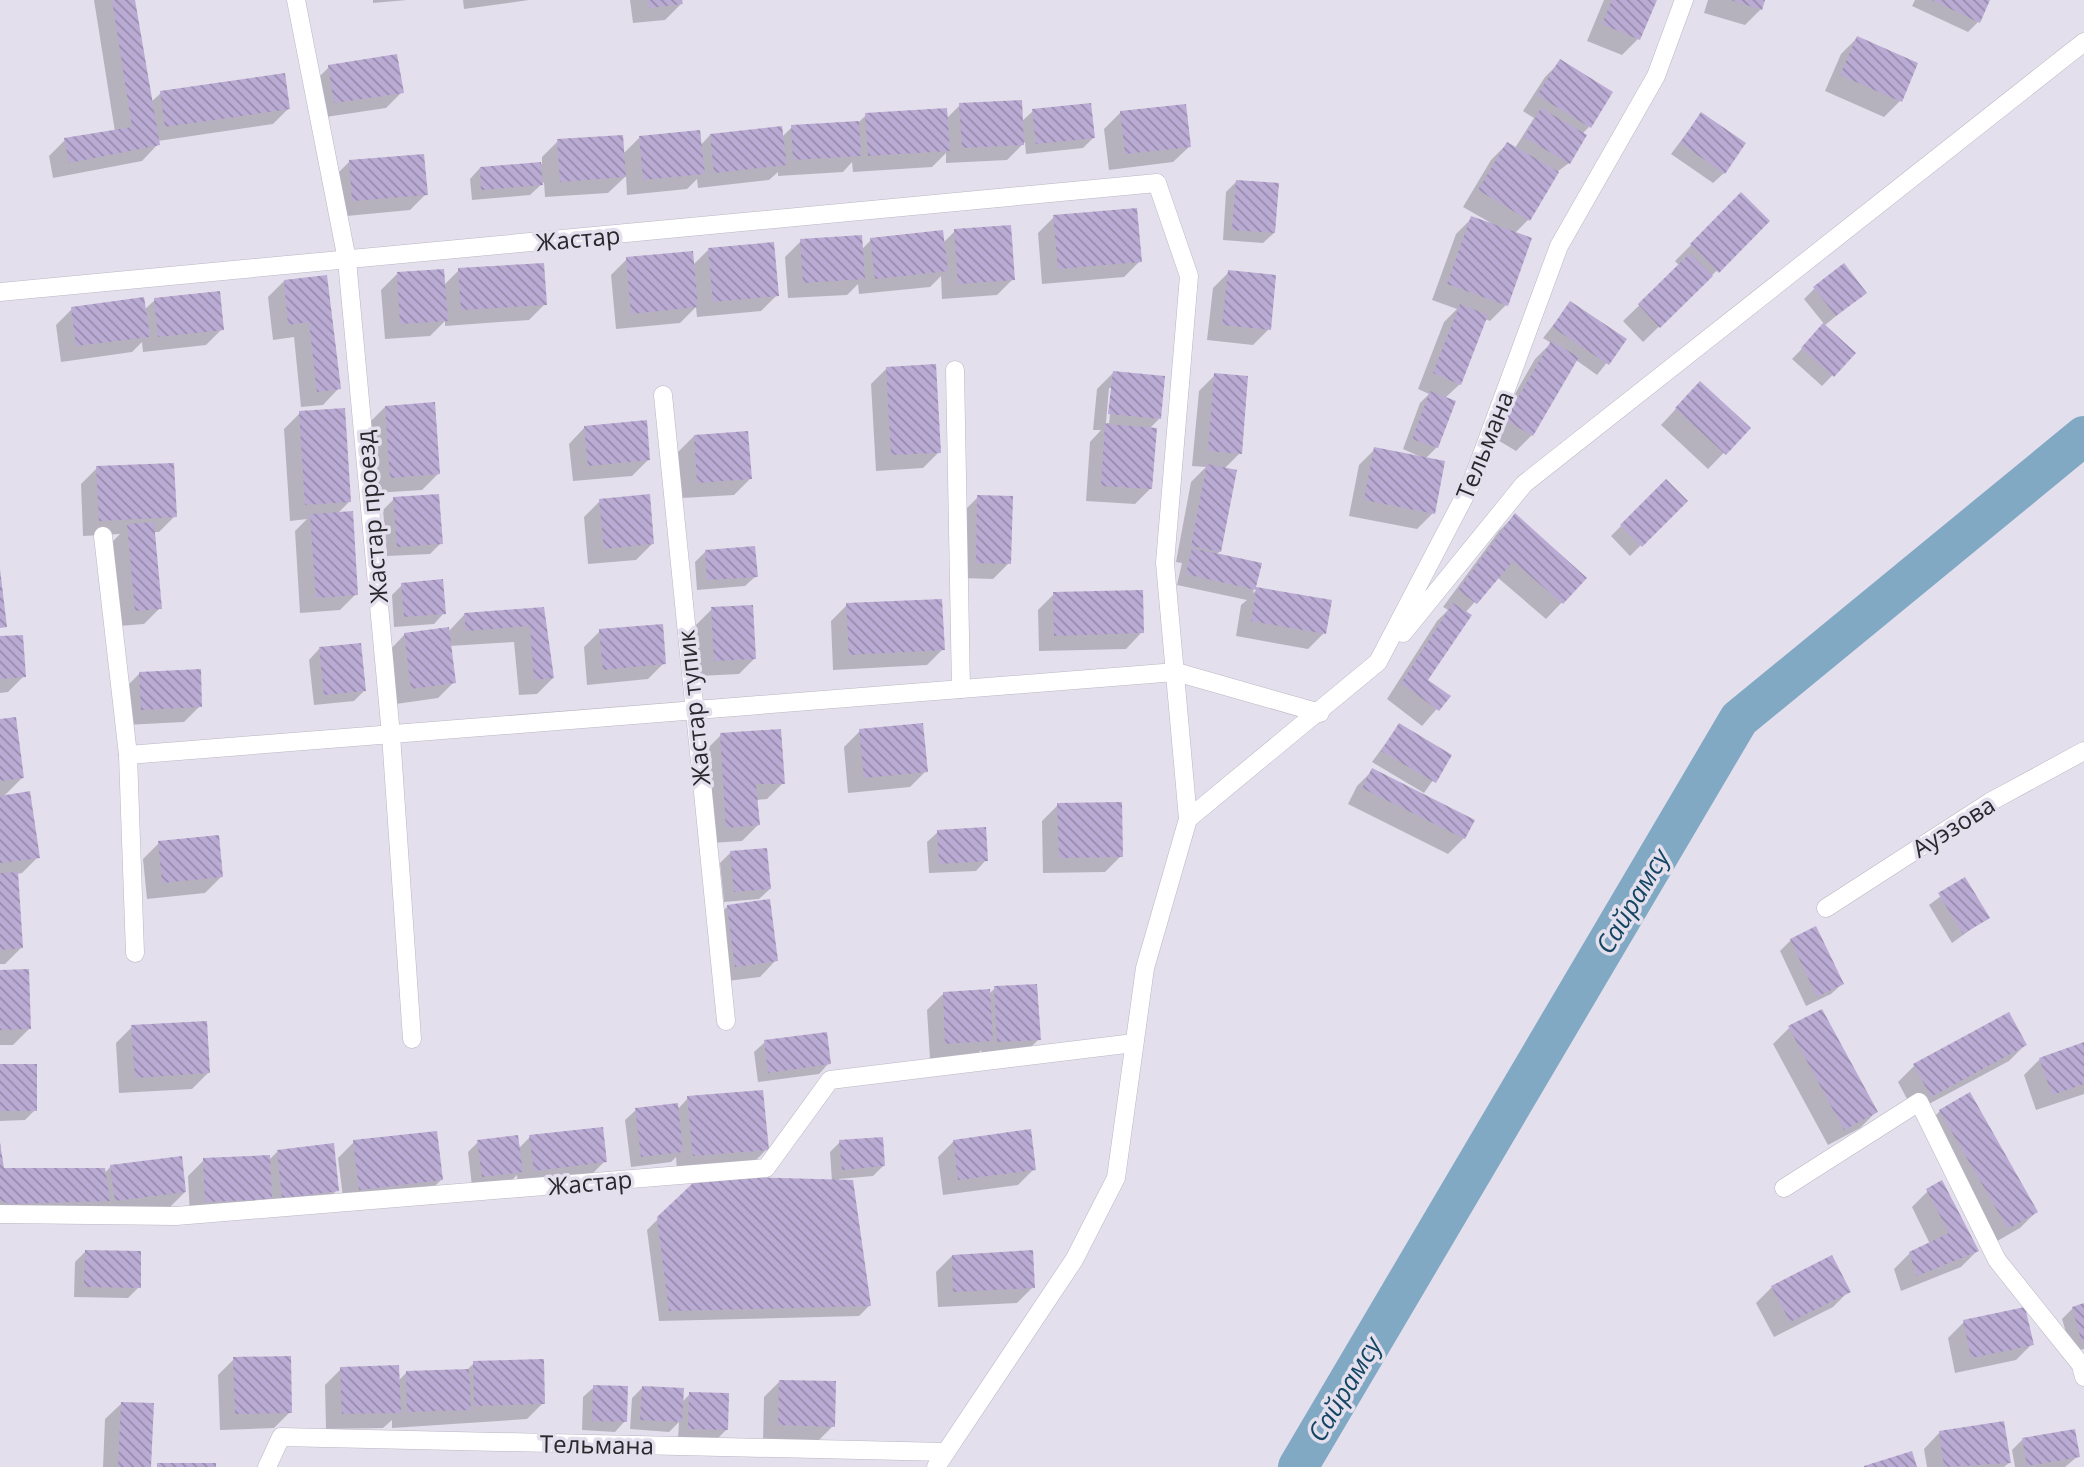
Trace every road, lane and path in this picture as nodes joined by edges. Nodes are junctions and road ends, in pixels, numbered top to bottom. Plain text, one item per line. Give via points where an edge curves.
1 (296, 0) edge
2 (1684, 0) edge
3 (2084, 42) edge
4 (347, 260) junction
5 (0, 292) edge
6 (954, 370) dead end
7 (663, 395) dead end
8 (103, 536) dead end
9 (1378, 662) junction
10 (1176, 673) junction
11 (961, 689) junction
12 (693, 710) junction
13 (1320, 713) junction
14 (391, 735) junction
15 (2084, 751) edge
16 (128, 755) junction
17 (1188, 819) junction
18 (1826, 908) dead end
19 (135, 953) dead end
20 (726, 1021) dead end
21 (412, 1039) dead end
22 (1134, 1043) junction
23 (1784, 1188) dead end
24 (0, 1214) edge
25 (2084, 1377) edge
26 (946, 1452) junction
27 (267, 1467) edge
28 (936, 1467) edge

1 - 4 street, Жастар проезд
2 - 9 street, Тельмана via 1656,76 1559,246 1471,484
3 - 9 street via 1524,484
4 - 5 street, Жастар
4 - 10 street, Жастар via 1157,183 1189,276 1165,563
4 - 14 street, Жастар проезд
6 - 11 street
7 - 12 street, Жастар тупик
8 - 16 street
9 - 13 street, Тельмана
10 - 11 street
10 - 13 street
10 - 17 street
11 - 12 street
12 - 14 street
12 - 20 street, Жастар тупик
13 - 17 street, Тельмана
14 - 16 street
14 - 21 street, Жастар проезд
15 - 18 street, Ауэзова via 1990,802
16 - 19 street
17 - 22 street via 1145,968
22 - 24 street, Жастар via 830,1080 766,1168 176,1216
22 - 26 street via 1116,1178 1074,1260
23 - 25 street via 1919,1102 1997,1260 2081,1365
26 - 27 street, Тельмана via 281,1437
26 - 28 street

